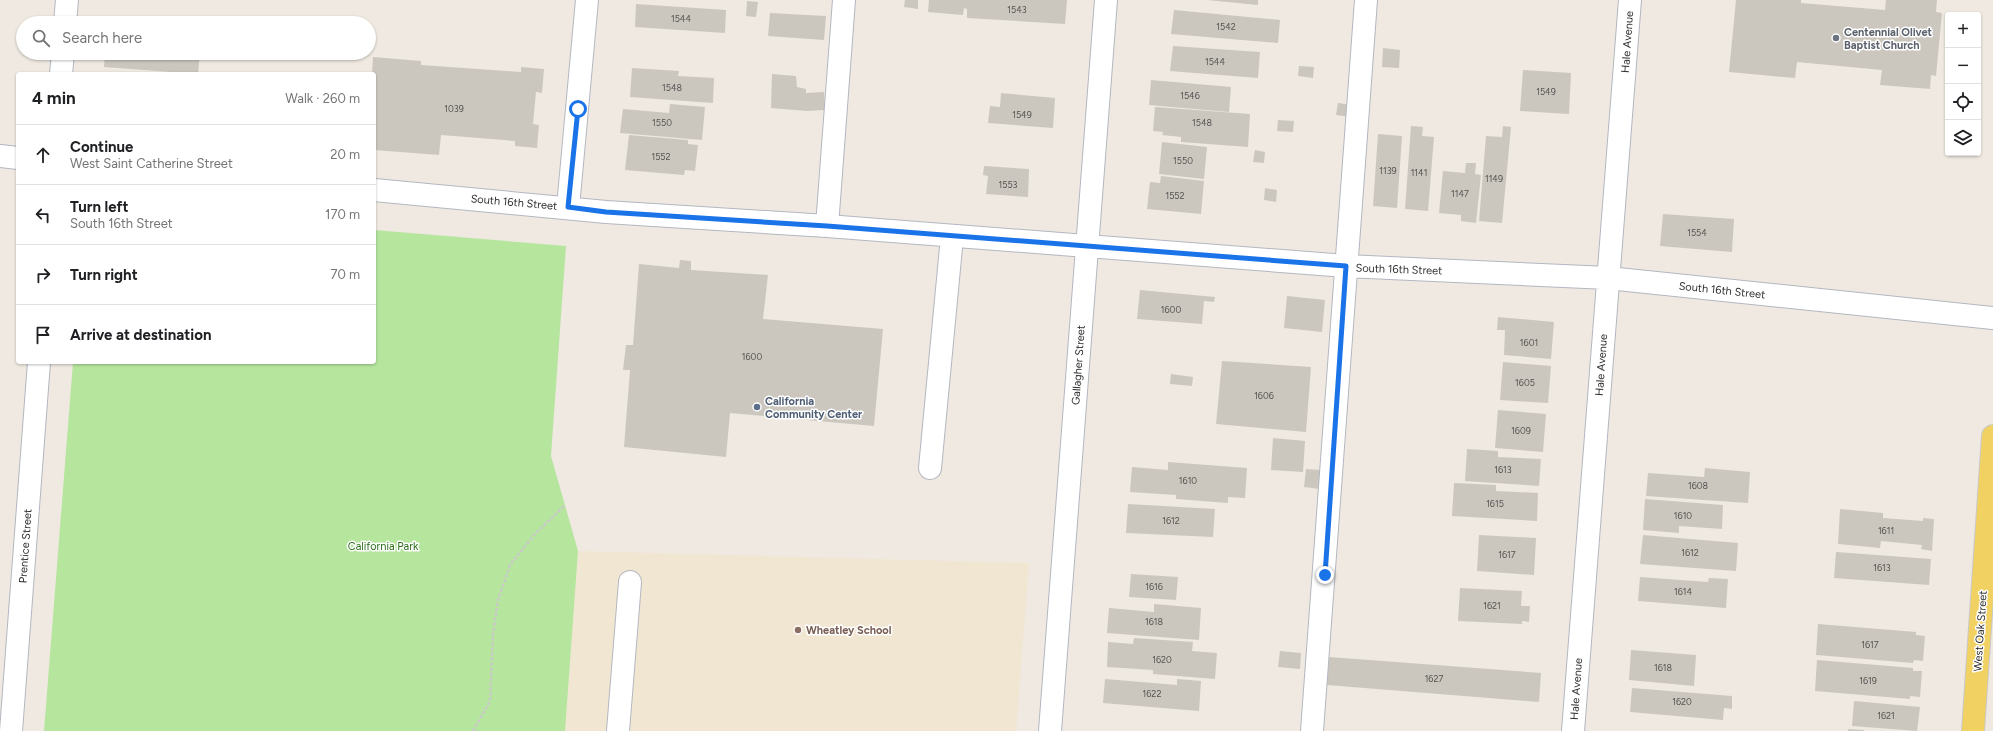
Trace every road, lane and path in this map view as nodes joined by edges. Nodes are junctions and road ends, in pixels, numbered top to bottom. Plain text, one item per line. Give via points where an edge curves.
1 (66, 0) edge
2 (587, 0) edge
3 (844, 0) edge
4 (1106, 0) edge
5 (1366, 0) edge
6 (1630, 0) edge
7 (65, 16) edge
8 (62, 60) edge
9 (61, 72) edge
10 (0, 156) edge
11 (16, 158) edge
12 (376, 190) edge
13 (568, 207) junction
14 (827, 226) junction
15 (952, 237) junction
16 (1086, 247) junction
17 (1346, 266) junction
18 (1608, 278) junction
19 (1993, 318) edge
20 (39, 364) edge
21 (1993, 436) edge
22 (930, 468) dead end
23 (565, 505) dead end
24 (630, 582) dead end
25 (11, 731) edge
26 (473, 731) edge
27 (618, 731) edge
28 (1050, 731) edge
29 (1312, 731) edge
30 (1573, 731) edge
31 (1973, 731) edge

1 - 7 street
2 - 13 street
3 - 14 street
4 - 16 street, Gallagher Street
5 - 17 street
6 - 18 street, Hale Avenue
8 - 9 street
10 - 11 street
12 - 13 street, South 16th Street
13 - 14 street, South 16th Street via 606,212
14 - 15 street, South 16th Street
15 - 16 street, South 16th Street
15 - 22 street
16 - 17 street, South 16th Street
16 - 28 street, Gallagher Street
17 - 18 street, South 16th Street
17 - 29 street
18 - 19 street, South 16th Street
18 - 30 street, Hale Avenue
20 - 25 street, Prentice Street
21 - 31 main road, West Oak Street
23 - 26 path via 534,535 510,565 498,600 493,634 490,700
24 - 27 street

